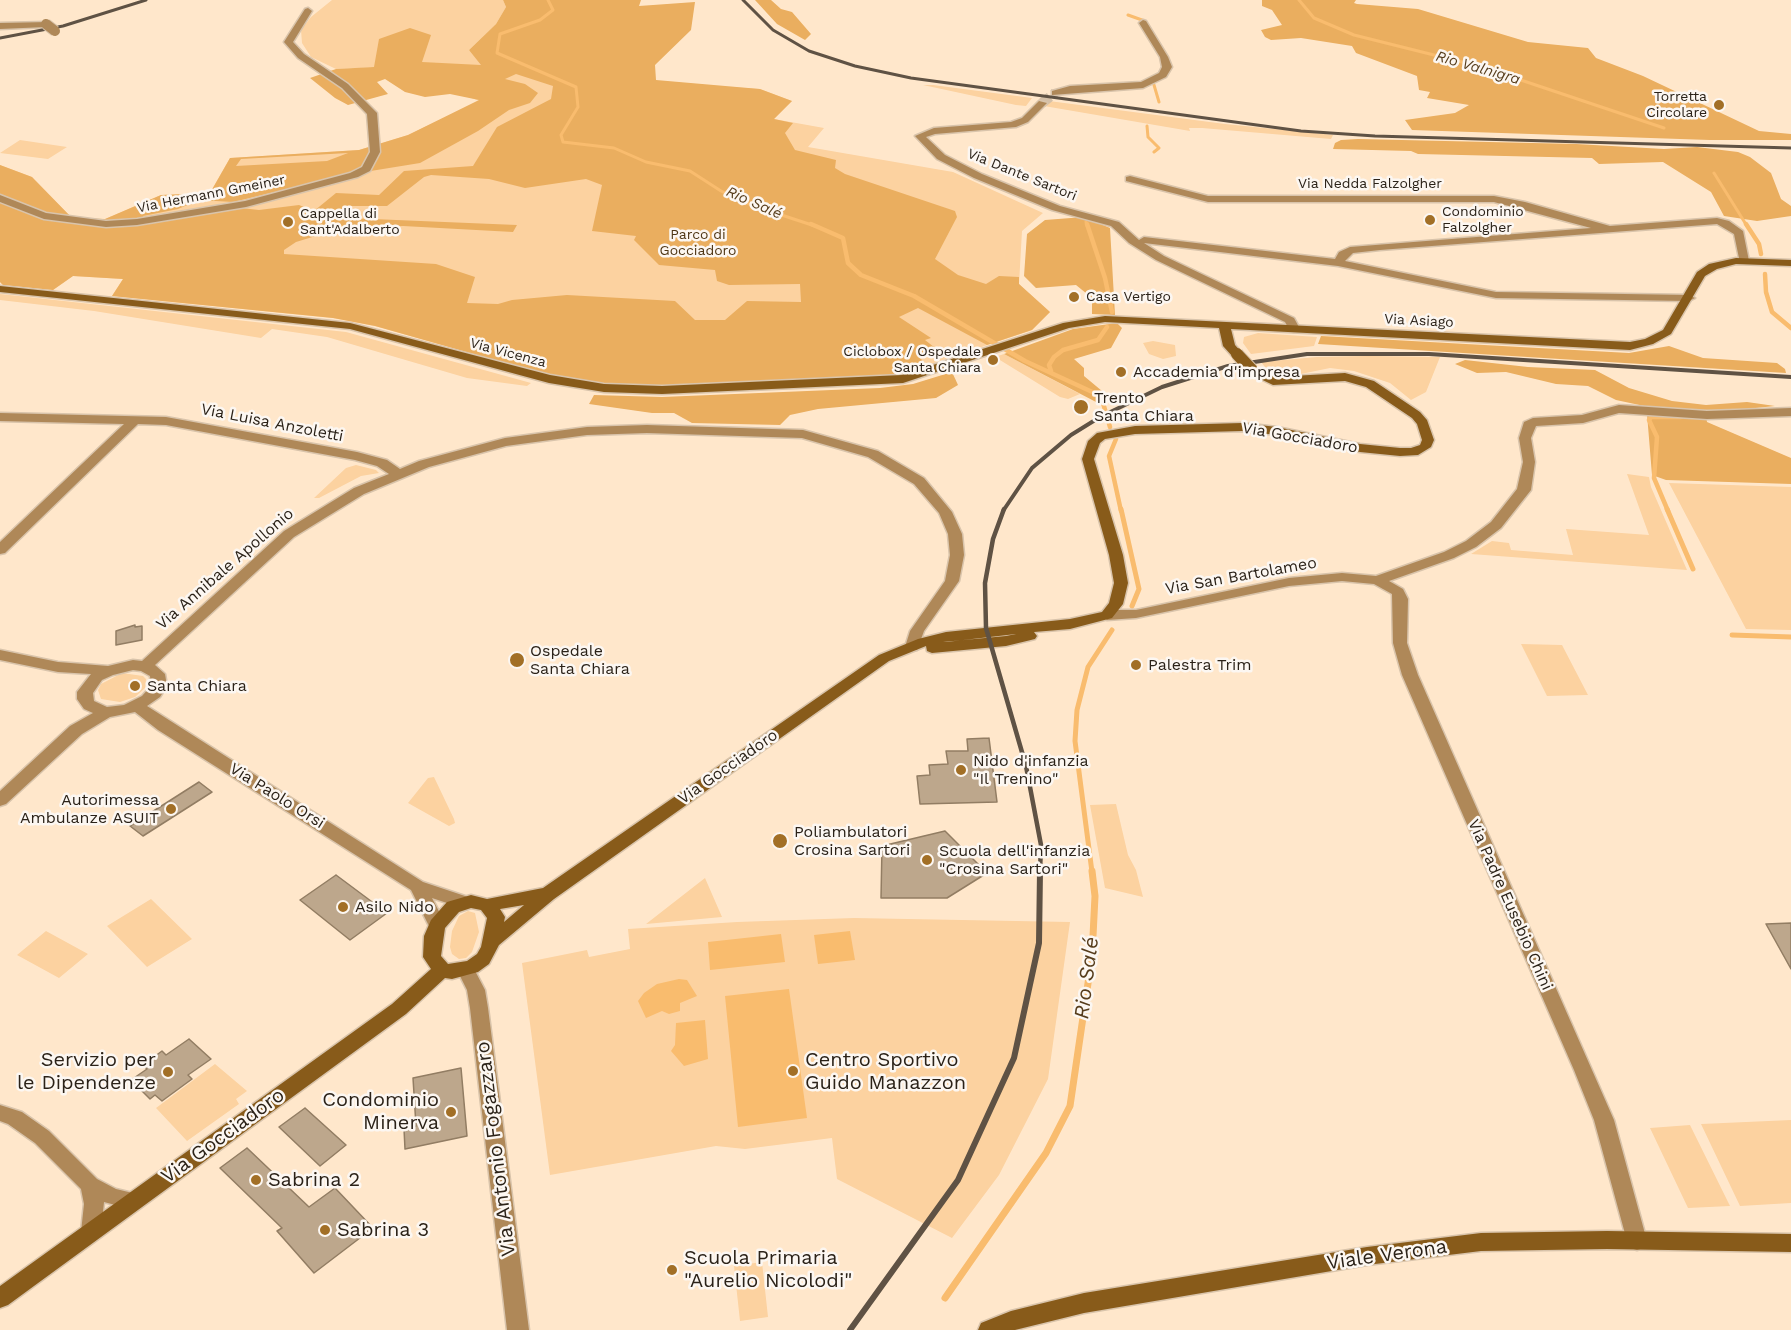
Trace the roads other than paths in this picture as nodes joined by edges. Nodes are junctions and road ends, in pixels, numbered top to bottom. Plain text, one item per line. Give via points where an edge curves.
1 (308, 11) dead end
2 (1143, 23) dead end
3 (0, 26) edge
4 (55, 31) dead end
5 (1055, 93) tunnel mouth
6 (1042, 103) tunnel mouth
7 (1130, 179) dead end
8 (0, 198) edge
9 (1608, 230) junction
10 (1144, 240) dead end
11 (1744, 261) junction
12 (1338, 263) junction
13 (1791, 263) edge
14 (0, 289) edge
15 (1689, 298) junction
16 (1224, 325) junction
17 (1294, 329) junction
18 (1009, 345) joint
19 (1791, 412) edge
20 (0, 417) edge
21 (136, 419) junction
22 (398, 474) junction
23 (0, 550) edge
24 (1377, 580) junction
25 (1107, 615) junction
26 (912, 647) junction
27 (0, 648) edge
28 (0, 655) edge
29 (69, 666) junction
30 (145, 666) junction
31 (108, 671) junction
32 (137, 706) junction
33 (106, 712) junction
34 (0, 800) edge
35 (417, 886) junction
36 (548, 894) junction
37 (462, 902) junction
38 (487, 905) junction
39 (437, 925) junction
40 (494, 940) junction
41 (442, 970) junction
42 (466, 970) junction
43 (0, 1113) edge
44 (90, 1185) junction
45 (134, 1201) junction
46 (91, 1232) junction
47 (1637, 1241) junction
48 (1791, 1244) edge
49 (0, 1298) edge
50 (518, 1330) edge
51 (989, 1330) edge

1 - 8 street, Via Hermann Gmeiner via 288,42 345,86 372,113 375,152 366,169 246,204 136,222 106,224 44,216
2 - 5 street via 1164,57 1167,67 1163,75 1143,85
3 - 4 street, bridge via 45,23
6 - 17 street, Via Dante Sartori via 1025,120 1013,125 934,131 920,136 941,157 978,176 1056,208 1115,224 1160,258 1282,315
7 - 9 street, Via Nedda Falzolgher via 1208,199 1494,199
9 - 11 street, Via Nedda Falzolgher via 1717,221 1739,233
9 - 12 street, Via Nedda Falzolgher via 1350,250
10 - 12 street
11 - 13 main road, Via Asiago
11 - 15 main road, Via Asiago via 1719,263 1707,269
12 - 15 street via 1496,295
14 - 18 main road, Via Vicenza via 350,326 533,376 604,387 680,390 903,379
15 - 17 main road, Via Asiago via 1662,336 1640,345 1620,347
16 - 17 main road, Via Asiago
16 - 18 main road, Via Asiago via 1105,319 1067,325
16 - 25 main road, Via Gocciadoro, bridge via 1229,346 1252,370 1274,381 1345,377 1370,384 1416,415 1428,440 1425,447 1400,452 1242,427 1144,429 1101,436 1094,441 1089,459 1121,583 1116,604
19 - 24 street, Via San Bartolameo via 1707,415 1619,409 1583,419 1533,422 1528,425 1521,446 1529,462 1524,490 1496,525 1449,555
20 - 21 street, Via Luisa Anzoletti
21 - 22 street, Via Luisa Anzoletti via 166,420 357,456
21 - 23 street
22 - 26 street, Via Annibale Apollonio via 466,451 546,435 647,429 803,434 853,446 890,462 919,481 941,506 955,534 956,566 952,580 917,631
22 - 30 street, Via Annibale Apollonio via 329,507 289,534
24 - 25 street, Via San Bartolameo via 1342,577 1289,582 1136,614
24 - 47 street, Via Padre Eusebio Chini via 1398,592 1401,599 1400,643 1410,675 1584,1070 1604,1120
25 - 26 main road, Via Gocciadoro via 1006,642
26 - 36 main road, Via Gocciadoro via 873,664
27 - 29 street via 63,661
28 - 29 street
29 - 31 street
30 - 31 street
30 - 32 street via 157,674 159,686
31 - 33 street via 85,692 89,705
32 - 33 street
32 - 35 street, Via Paolo Orsi
33 - 34 street via 76,730
35 - 37 street, Via Paolo Orsi
35 - 39 street
36 - 38 main road, Via Gocciadoro
36 - 40 main road, Via Gocciadoro
37 - 38 main road
37 - 39 main road
38 - 40 main road via 496,917
39 - 41 main road via 432,957
40 - 42 main road via 483,959
41 - 42 main road
41 - 45 main road, Via Gocciadoro via 399,1009
42 - 50 street, Via Antonio Fogazzaro via 479,1008
43 - 44 street via 15,1118 42,1137
44 - 45 street via 113,1197
44 - 46 street via 94,1204
45 - 46 main road, Via Gocciadoro
46 - 49 main road, Via Gocciadoro
47 - 48 main road, Viale Verona
47 - 51 main road, Viale Verona via 1502,1240 1367,1256 1084,1303

